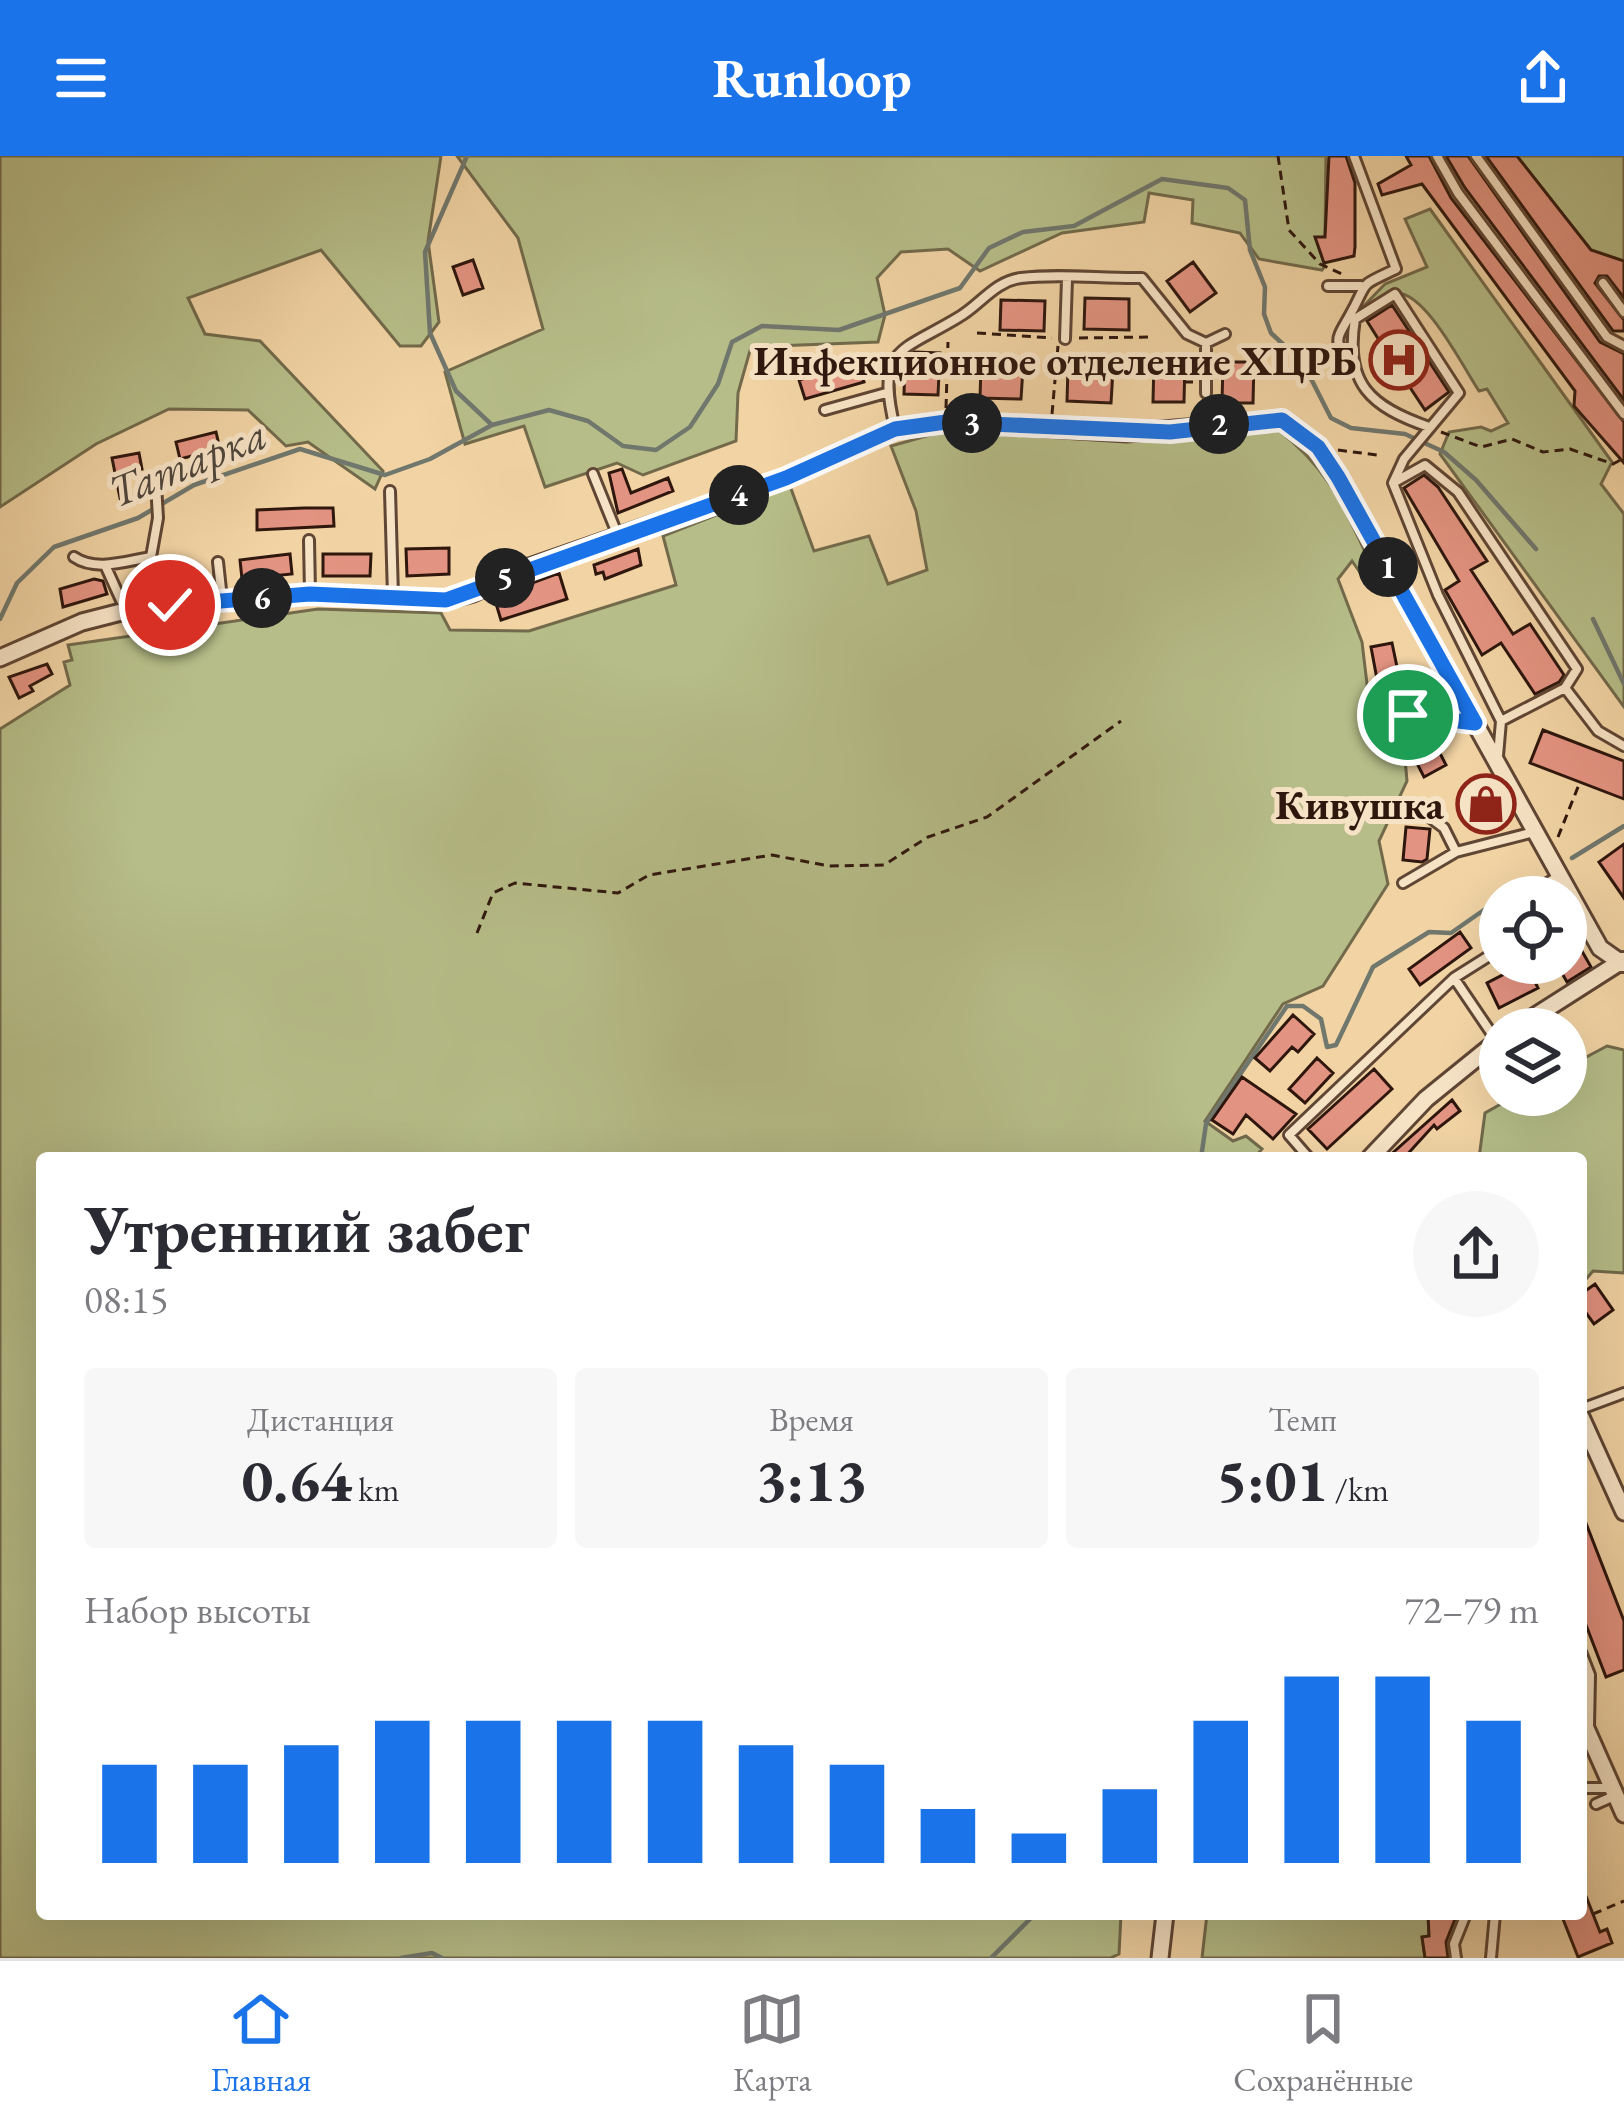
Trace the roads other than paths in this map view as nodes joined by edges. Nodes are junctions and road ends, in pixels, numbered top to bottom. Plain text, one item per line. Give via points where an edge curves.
1 (1354, 156) edge
2 (1437, 156) edge
3 (1476, 156) edge
4 (1067, 279) junction
5 (1603, 283) dead end
6 (1328, 286) dead end
7 (1361, 286) junction
8 (1624, 312) edge
9 (1225, 334) dead end
10 (1062, 339) road end
11 (1206, 343) junction
12 (1624, 346) edge
13 (1353, 368) junction
14 (886, 393) junction
15 (1206, 393) dead end
16 (825, 410) dead end
17 (1624, 414) edge
18 (1429, 427) junction
19 (895, 429) junction
20 (592, 474) dead end
21 (179, 476) dead end
22 (1393, 484) junction
23 (390, 490) dead end
24 (619, 537) junction
25 (309, 539) dead end
26 (74, 557) dead end
27 (152, 557) junction
28 (218, 562) dead end
29 (105, 565) junction
30 (310, 594) junction
31 (393, 597) junction
32 (222, 601) junction
33 (170, 605) junction
34 (125, 610) junction
35 (0, 658) edge
36 (1565, 688) junction
37 (1403, 700) dead end
38 (1501, 721) junction
39 (1475, 723) junction
40 (1624, 746) edge
41 (1497, 763) junction
42 (1417, 807) dead end
43 (1535, 831) junction
44 (1456, 852) junction
45 (1560, 876) edge
46 (1403, 883) dead end
47 (1587, 925) edge
48 (1479, 962) edge
49 (1622, 962) edge
50 (1454, 978) junction
51 (1549, 1008) edge
52 (1479, 1013) edge
53 (1479, 1056) edge
54 (1304, 1152) edge
55 (1376, 1152) edge
56 (1624, 1393) edge
57 (1587, 1410) edge
58 (1587, 1427) edge
59 (1624, 1513) edge
60 (1587, 1667) edge
61 (1588, 1734) joint
62 (1587, 1788) edge
63 (1617, 1791) edge
64 (1596, 1804) dead end
65 (1624, 1814) edge
66 (1164, 1920) edge
67 (1464, 1920) edge
68 (1495, 1920) edge
69 (1160, 1958) edge
70 (1456, 1958) edge
71 (1491, 1958) edge

1 - 7 lane via 1396,269
2 - 17 lane
3 - 12 lane via 1607,337
4 - 10 lane
4 - 11 lane via 1142,278 1187,334
4 - 14 lane via 1018,278 907,343
5 - 8 lane
6 - 7 lane
7 - 13 lane via 1337,332
9 - 11 lane
11 - 15 lane
13 - 18 lane via 1378,405
13 - 18 lane via 1355,320 1395,294 1459,392
14 - 16 lane
14 - 19 lane
18 - 22 lane
19 - 24 street
19 - 39 street via 946,422 1127,433 1282,420 1318,447
20 - 24 lane
21 - 27 lane via 156,484
22 - 36 lane via 1425,465 1458,492 1577,668
22 - 38 lane
23 - 31 lane
24 - 31 street via 446,600
25 - 30 lane
26 - 29 lane
27 - 29 lane
27 - 33 lane
28 - 32 lane
29 - 34 lane
30 - 31 street
30 - 32 street
32 - 33 street
33 - 34 street
34 - 35 street
36 - 38 lane
36 - 40 lane via 1598,731
37 - 39 lane via 1408,715
38 - 41 lane
39 - 41 street
41 - 43 street
42 - 44 lane via 1444,828
43 - 44 lane
43 - 45 street
44 - 46 lane
47 - 49 street via 1600,948
48 - 50 lane
49 - 51 street
50 - 52 lane
50 - 54 lane via 1288,1135
53 - 55 street
56 - 57 lane
58 - 59 street
60 - 61 lane
61 - 63 street
62 - 63 lane
63 - 64 lane
63 - 65 street
66 - 69 street
67 - 70 lane
68 - 71 lane

